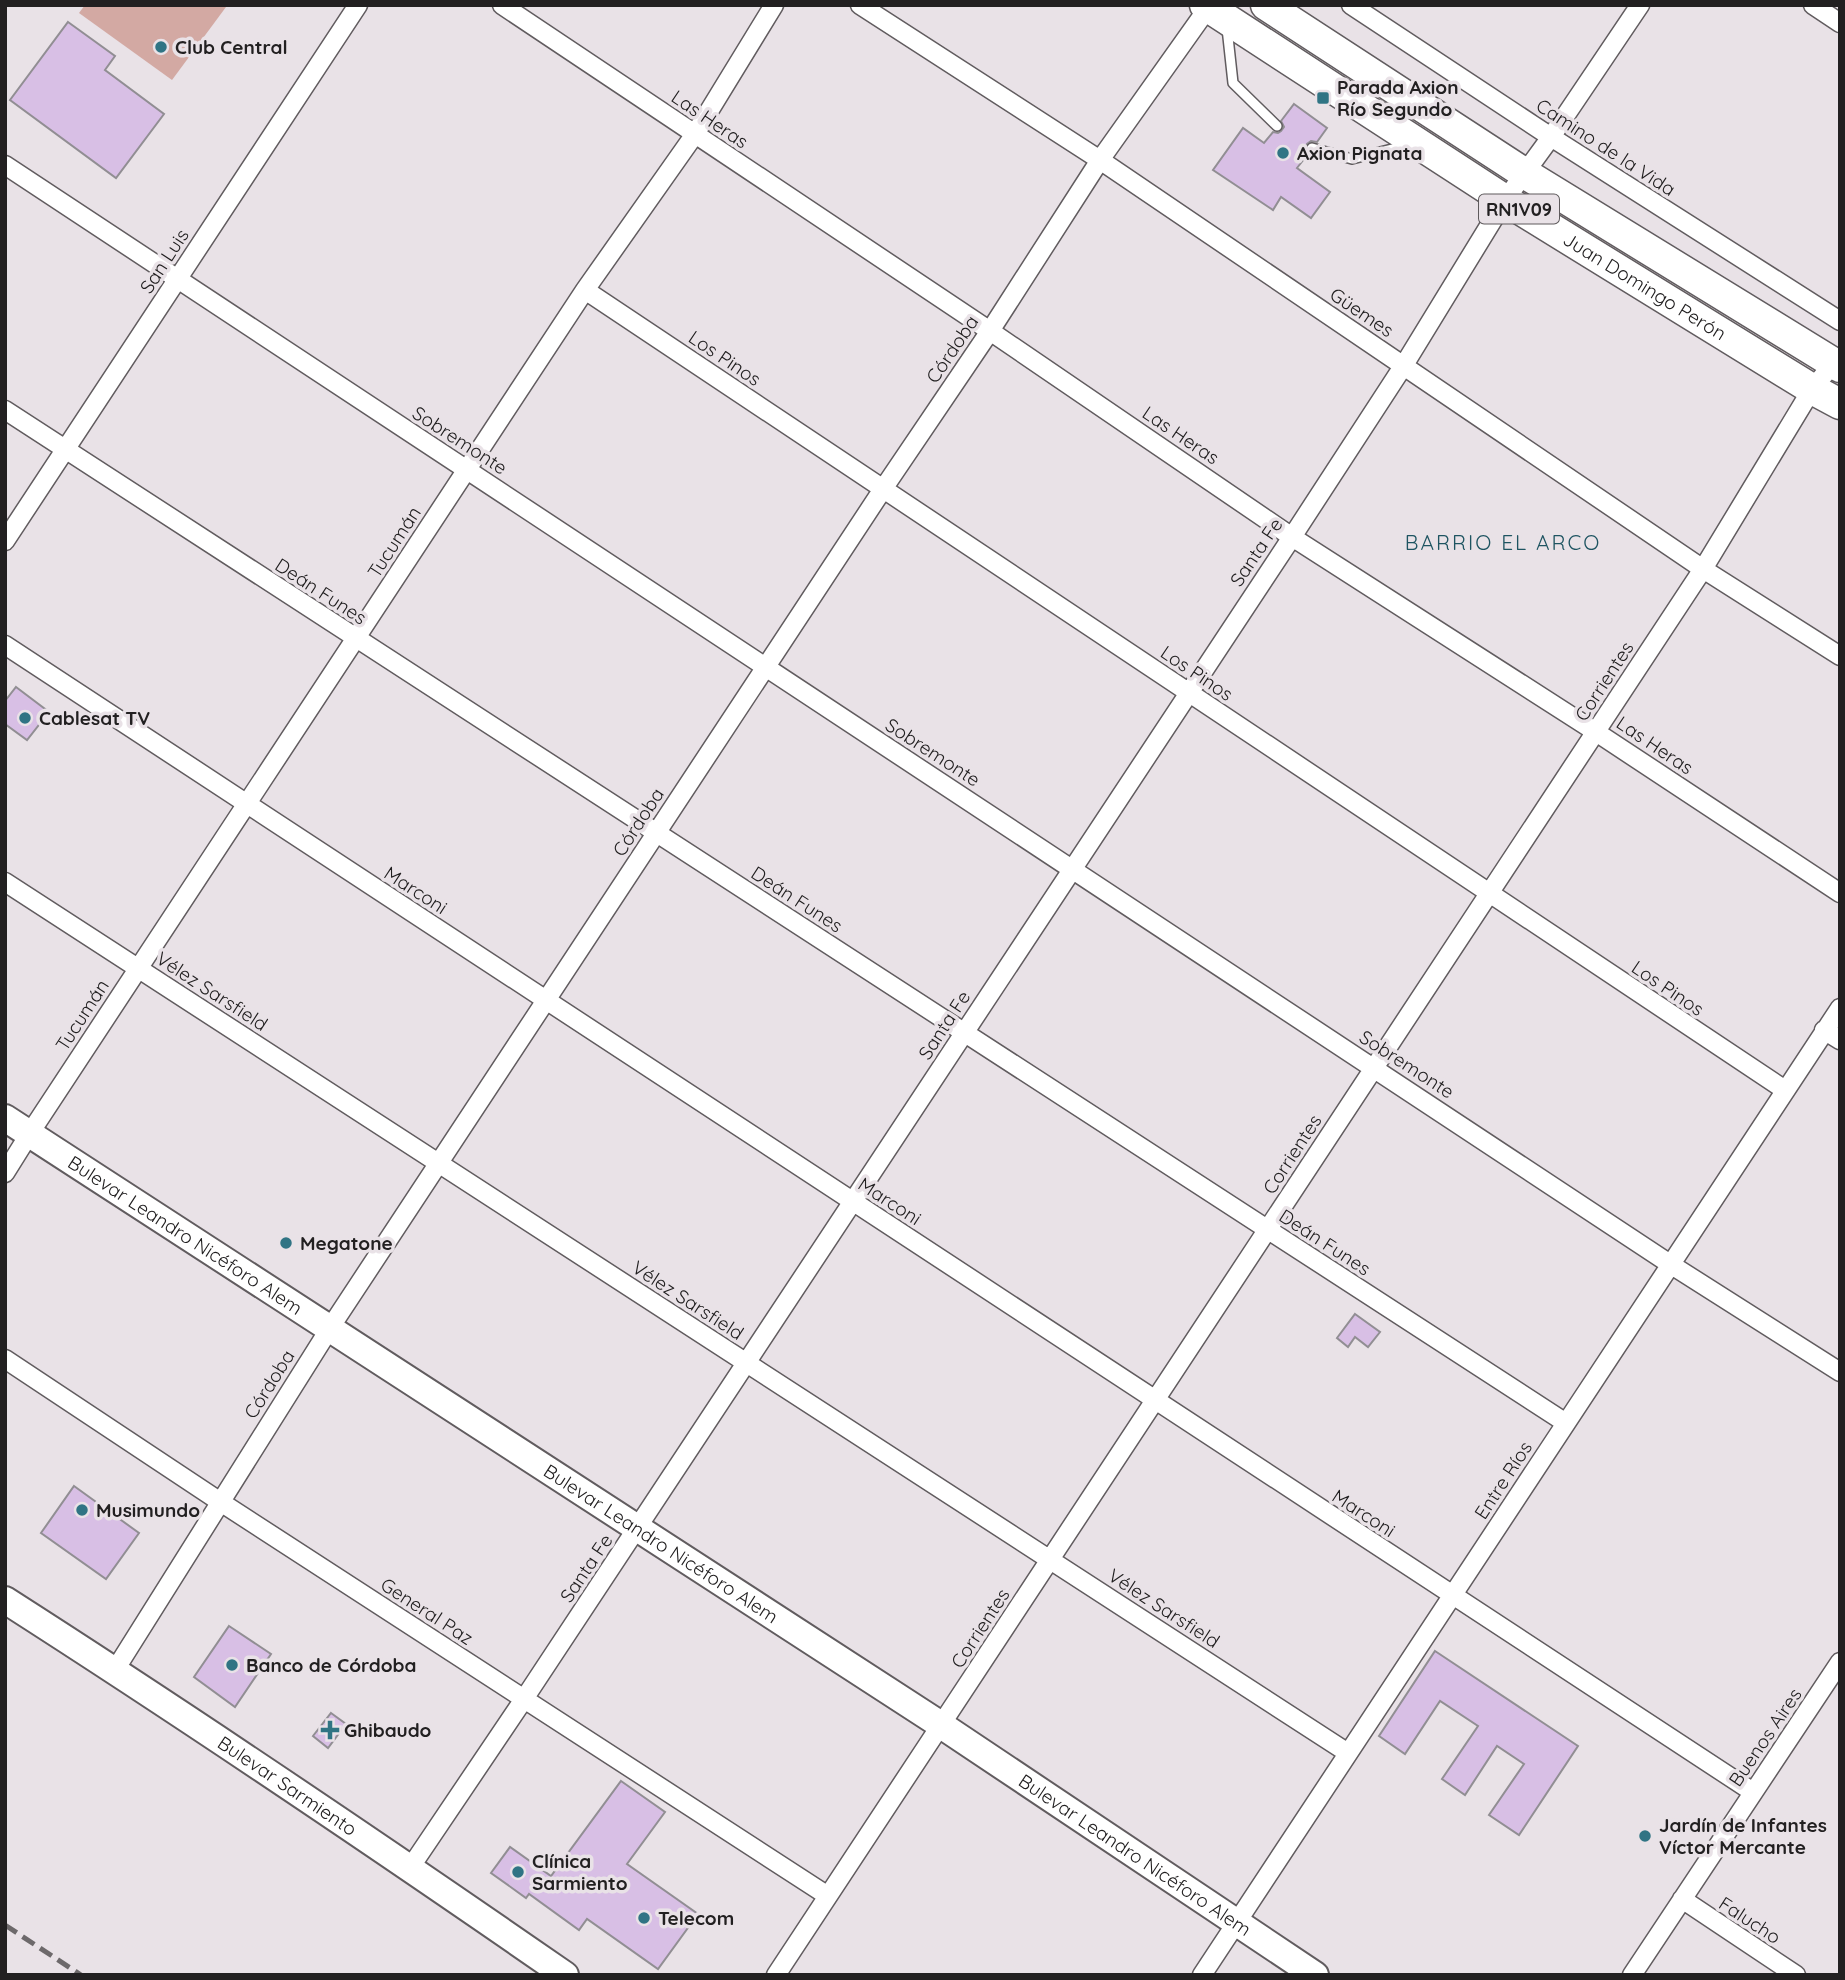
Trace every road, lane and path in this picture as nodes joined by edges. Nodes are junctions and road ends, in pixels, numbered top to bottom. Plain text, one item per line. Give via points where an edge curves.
1 (358, 5) edge
2 (502, 5) edge
3 (774, 5) edge
4 (860, 5) edge
5 (1266, 5) edge
6 (1351, 5) edge
7 (1640, 5) edge
8 (1813, 5) edge
9 (1212, 9) edge
10 (1840, 23) edge
11 (1277, 126) dead end
12 (695, 134) junction
13 (1551, 137) junction
14 (1416, 143) junction
15 (1312, 148) dead end
16 (1100, 160) junction
17 (5, 165) edge
18 (1524, 173) junction
19 (1505, 200) junction
20 (177, 279) junction
21 (585, 290) junction
22 (1840, 321) edge
23 (990, 331) junction
24 (1838, 361) edge
25 (1404, 365) junction
26 (1812, 389) junction
27 (1840, 404) edge
28 (5, 410) edge
29 (65, 450) junction
30 (467, 470) junction
31 (883, 489) junction
32 (1292, 537) junction
33 (5, 541) edge
34 (1703, 569) junction
35 (356, 638) junction
36 (5, 645) edge
37 (1840, 656) edge
38 (765, 667) junction
39 (1188, 692) junction
40 (1596, 732) junction
41 (247, 804) junction
42 (656, 833) junction
43 (1072, 869) junction
44 (5, 882) edge
45 (1840, 893) edge
46 (1490, 894) junction
47 (138, 968) junction
48 (546, 1000) junction
49 (1840, 1007) edge
50 (1824, 1030) junction
51 (964, 1032) junction
52 (1840, 1040) edge
53 (1374, 1068) junction
54 (1784, 1090) junction
55 (5, 1118) edge
56 (30, 1133) junction
57 (438, 1163) junction
58 (5, 1173) edge
59 (853, 1202) junction
60 (1268, 1230) junction
61 (1670, 1264) junction
62 (330, 1328) junction
63 (5, 1359) edge
64 (746, 1363) junction
65 (1840, 1372) edge
66 (1156, 1401) junction
67 (1566, 1423) junction
68 (219, 1501) junction
69 (638, 1528) junction
70 (1050, 1560) junction
71 (1452, 1596) junction
72 (5, 1600) edge
73 (1840, 1662) edge
74 (115, 1670) junction
75 (1832, 1689) edge
76 (524, 1699) junction
77 (942, 1725) junction
78 (1348, 1753) junction
79 (1753, 1792) junction
80 (410, 1867) junction
81 (828, 1896) junction
82 (1682, 1899) junction
83 (1236, 1923) junction
84 (565, 1975) edge
85 (776, 1975) edge
86 (1202, 1975) edge
87 (1315, 1975) edge
88 (1632, 1975) edge
89 (1796, 1975) edge

1 - 20 street, San Luis
2 - 12 street, Las Heras
3 - 12 street, Tucumán
4 - 16 street, Güemes
5 - 18 main road, Juan Domingo Perón / RN1V09
6 - 13 street, Camino de la Vida
7 - 13 street, Santa Fe
8 - 10 street
9 - 11 lane via 1233,83
9 - 14 main road, Juan Domingo Perón / RN1V09
9 - 16 street, Córdoba
12 - 21 street, Tucumán
12 - 23 street, Las Heras
13 - 18 street, Santa Fe
13 - 22 street, Camino de la Vida
14 - 15 lane via 1352,159
14 - 19 main road, Juan Domingo Perón / RN1V09
16 - 23 street, Córdoba
16 - 25 street, Güemes
17 - 20 street, Sobremonte
18 - 19 street, Santa Fe
18 - 24 main road, Juan Domingo Perón / RN1V09
19 - 25 street, Santa Fe
19 - 26 main road, Juan Domingo Perón / RN1V09
20 - 29 street, San Luis
20 - 30 street, Sobremonte
21 - 30 street, Tucumán
21 - 31 street, Los Pinos
23 - 31 street, Córdoba
23 - 32 street, Las Heras
24 - 26 street, Corrientes
25 - 32 street, Santa Fe
25 - 34 street, Güemes
26 - 27 main road, Juan Domingo Perón / RN1V09
26 - 34 street, Corrientes
28 - 29 street, Deán Funes
29 - 33 street, San Luis
29 - 35 street, Deán Funes
30 - 35 street, Tucumán
30 - 38 street, Sobremonte
31 - 38 street, Córdoba
31 - 39 street, Los Pinos
32 - 39 street, Santa Fe
32 - 40 street, Las Heras
34 - 37 street, Güemes
34 - 40 street, Corrientes
35 - 41 street, Tucumán
35 - 42 street, Deán Funes
36 - 41 street, Marconi
38 - 42 street, Córdoba
38 - 43 street, Sobremonte
39 - 43 street, Santa Fe
39 - 46 street, Los Pinos
40 - 45 street, Las Heras
40 - 46 street, Corrientes
41 - 47 street, Tucumán
41 - 48 street, Marconi
42 - 48 street, Córdoba
42 - 51 street, Deán Funes
43 - 51 street, Santa Fe
43 - 53 street, Sobremonte
44 - 47 street, Vélez Sarsfield
46 - 53 street, Corrientes
46 - 54 street, Los Pinos
47 - 56 street, Tucumán
47 - 57 street, Vélez Sarsfield
48 - 57 street, Córdoba
48 - 59 street, Marconi
49 - 50 street, Entre Ríos
50 - 52 street
50 - 54 street, Entre Ríos
51 - 59 street, Santa Fe
51 - 60 street, Deán Funes
53 - 60 street, Corrientes
53 - 61 street, Sobremonte
54 - 61 street, Entre Ríos
55 - 56 street, Bulevar Leandro Nicéforo Alem
56 - 58 street, Tucumán
56 - 62 street, Bulevar Leandro Nicéforo Alem
57 - 62 street, Córdoba
57 - 64 street, Vélez Sarsfield
59 - 64 street, Santa Fe
59 - 66 street, Marconi
60 - 66 street, Corrientes
60 - 67 street, Deán Funes
61 - 65 street, Sobremonte
61 - 67 street, Entre Ríos
62 - 68 street, Córdoba
62 - 69 street, Bulevar Leandro Nicéforo Alem
63 - 68 street, General Paz
64 - 69 street, Santa Fe
64 - 70 street, Vélez Sarsfield
66 - 70 street, Corrientes
66 - 71 street, Marconi
67 - 71 street, Entre Ríos
68 - 74 street, Córdoba
68 - 76 street, General Paz
69 - 76 street, Santa Fe
69 - 77 street, Bulevar Leandro Nicéforo Alem
70 - 77 street, Corrientes
70 - 78 street, Vélez Sarsfield
71 - 78 street, Entre Ríos
71 - 79 street, Marconi
72 - 74 street, Bulevar Sarmiento
73 - 75 street, Buenos Aires
74 - 80 street, Bulevar Sarmiento
75 - 79 street, Buenos Aires
76 - 80 street, Santa Fe
76 - 81 street, General Paz
77 - 81 street, Corrientes
77 - 83 street, Bulevar Leandro Nicéforo Alem
78 - 83 street, Entre Ríos
79 - 82 street, Buenos Aires
80 - 84 street, Bulevar Sarmiento
81 - 85 street, Corrientes
82 - 88 street, Buenos Aires
82 - 89 street, Falucho
83 - 86 street, Entre Ríos
83 - 87 street, Bulevar Leandro Nicéforo Alem

